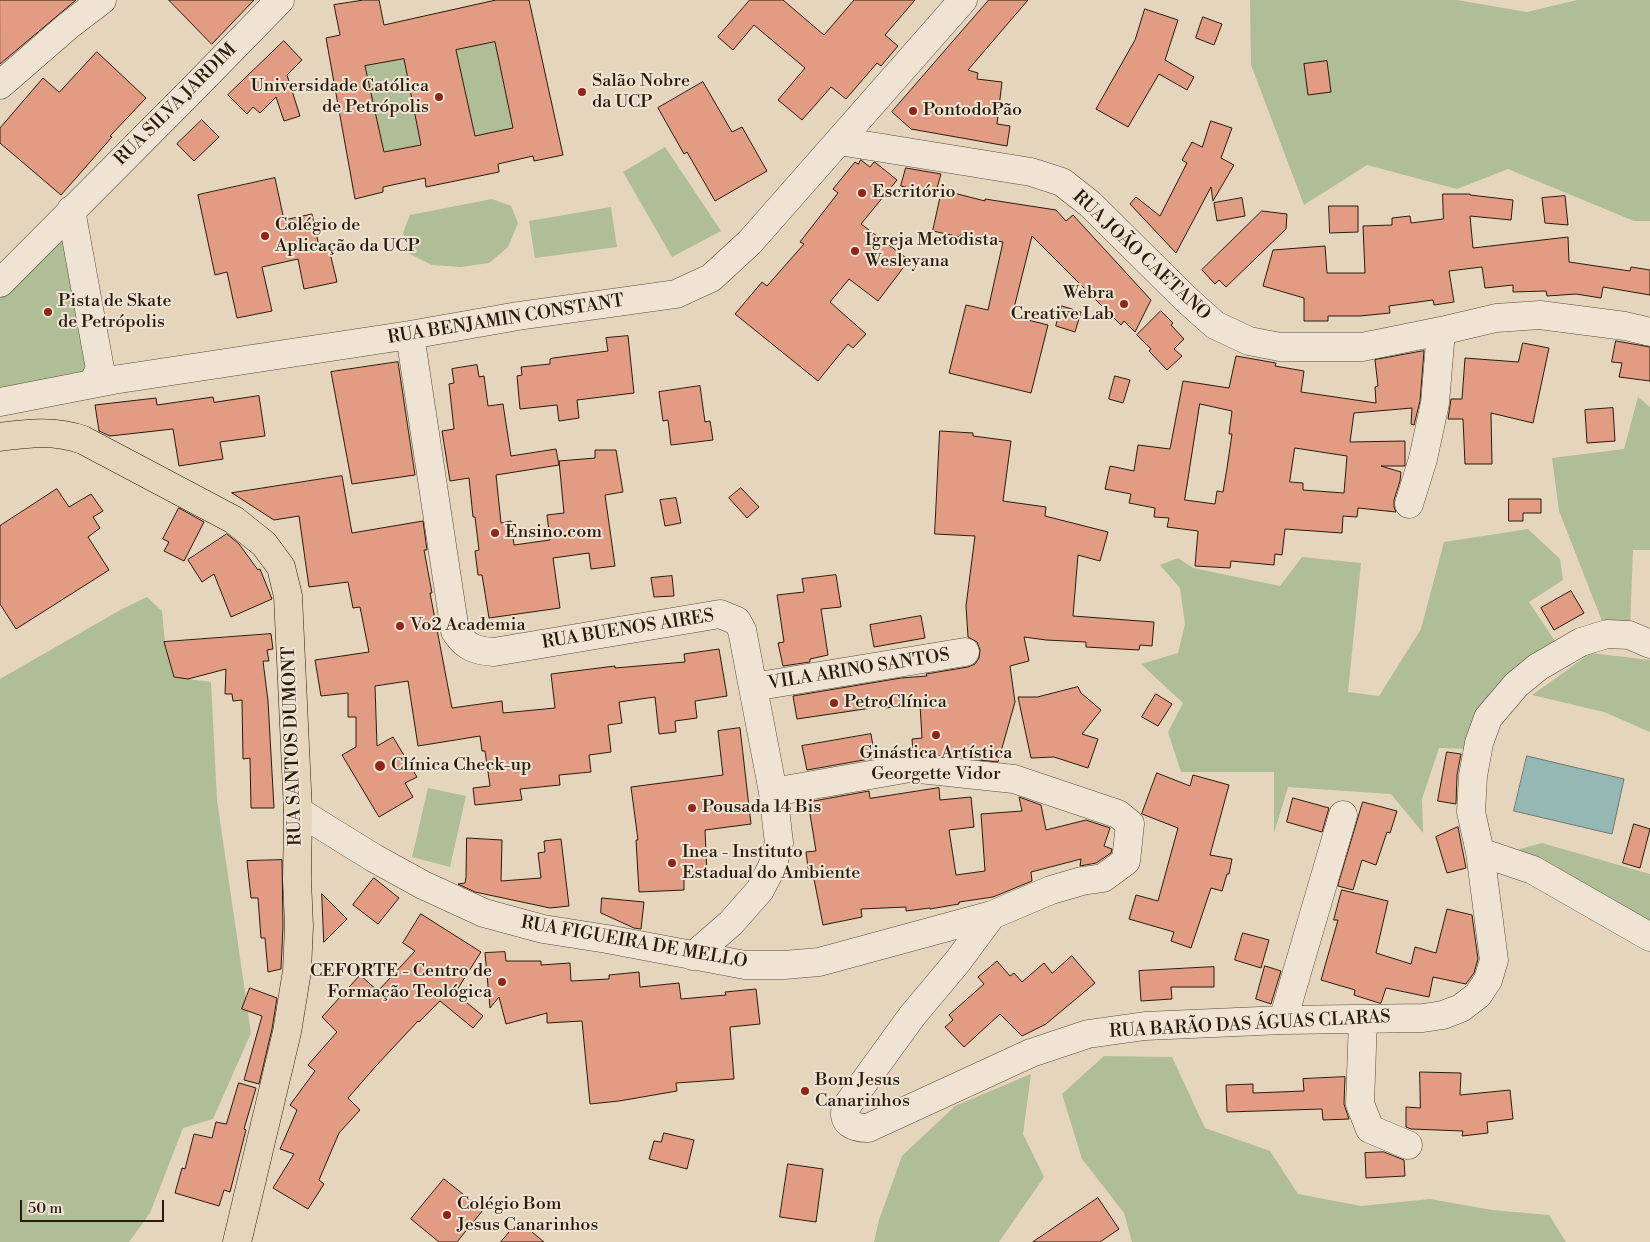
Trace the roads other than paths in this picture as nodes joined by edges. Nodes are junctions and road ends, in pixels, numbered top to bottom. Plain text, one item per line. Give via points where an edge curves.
1 (102, 0) edge
2 (280, 0) edge
3 (962, 0) edge
4 (0, 85) edge
5 (839, 141) junction
6 (71, 210) junction
7 (0, 283) edge
8 (1441, 331) junction
9 (1650, 332) edge
10 (410, 334) junction
11 (101, 378) junction
12 (0, 402) edge
13 (0, 437) edge
14 (1408, 504) dead end
15 (1650, 644) edge
16 (965, 652) dead end
17 (753, 687) junction
18 (773, 792) junction
19 (298, 811) junction
20 (1343, 815) dead end
21 (1480, 852) junction
22 (992, 915) junction
23 (1650, 937) edge
24 (693, 956) junction
25 (1363, 1019) junction
26 (1283, 1020) junction
27 (1408, 1145) dead end
28 (237, 1242) edge

1 - 4 street
2 - 6 street, RUA SILVA JARDIM
3 - 5 street, RUA BENJAMIN CONSTANT
5 - 8 street, RUA JOÃO CAETANO via 1031,172 1062,182 1090,204 1215,325 1249,341 1280,347 1362,346
5 - 10 street, RUA BENJAMIN CONSTANT via 750,242 711,278 676,294
6 - 7 street, RUA SILVA JARDIM
6 - 11 street
8 - 9 street, RUA JOÃO CAETANO via 1496,318 1540,315
8 - 14 street via 1435,403 1423,459
10 - 11 street, RUA BENJAMIN CONSTANT
10 - 17 street, RUA BUENOS AIRES via 455,631 460,640 481,652 494,652 720,614 737,621 742,630
11 - 12 street, RUA BENJAMIN CONSTANT
13 - 19 main road, RUA SANTOS DUMONT via 49,432 83,440 234,520 264,544 281,567 288,596
15 - 21 street, RUA BARÃO DAS ÁGUAS CLARAS via 1629,636 1607,634 1581,642 1538,667 1502,700 1488,718 1479,743 1474,776 1472,812
16 - 17 street, VILA ARINO SANTOS
17 - 18 street, RUA BUENOS AIRES
18 - 22 street, RUA FIGUEIRA DE MELLO via 910,768 1014,779 1118,814 1130,824 1126,861 1103,878 1051,890
18 - 24 street, RUA BUENOS AIRES via 779,843 772,867 760,890 731,923
19 - 24 street, RUA FIGUEIRA DE MELLO via 374,858 484,913 543,929
19 - 28 main road, RUA SANTOS DUMONT via 297,970 287,1032
20 - 26 street
21 - 23 street via 1533,870
21 - 25 street, RUA BARÃO DAS ÁGUAS CLARAS via 1494,960 1488,980 1478,995 1461,1008 1443,1015
22 - 24 street, RUA FIGUEIRA DE MELLO via 819,962 784,966 745,965
22 - 26 street, RUA BARÃO DAS ÁGUAS CLARAS via 912,1016 846,1107 848,1124 868,1128 1031,1053 1088,1034 1145,1026
25 - 26 street, RUA BARÃO DAS ÁGUAS CLARAS
25 - 27 street via 1360,1104 1370,1129

